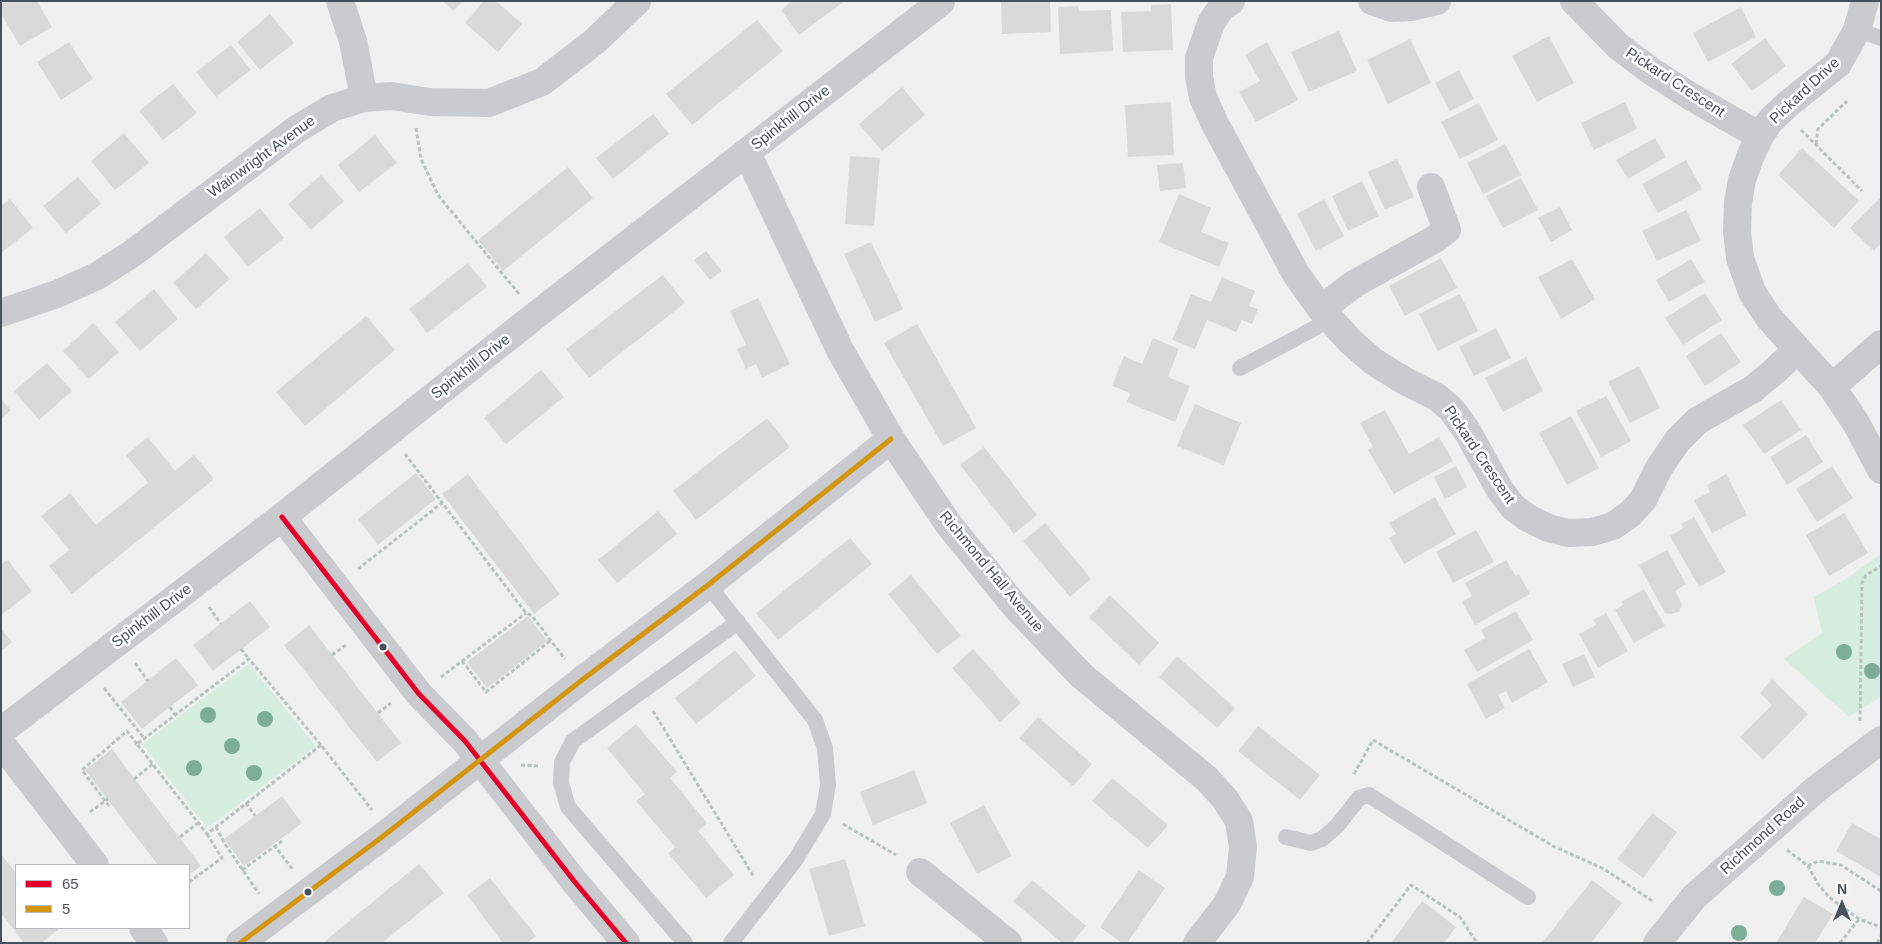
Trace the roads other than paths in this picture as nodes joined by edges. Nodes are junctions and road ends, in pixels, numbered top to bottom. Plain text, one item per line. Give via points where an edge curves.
1 (340, 1) edge
2 (637, 1) edge
3 (1372, 1) edge
4 (1437, 1) edge
5 (1574, 1) edge
6 (1865, 1) edge
7 (941, 2) edge
8 (1221, 3) edge
9 (1869, 34) edge
10 (364, 98) junction
11 (1760, 136) junction
12 (745, 153) junction
13 (1431, 187) dead end
14 (1, 313) edge
15 (1325, 313) junction
16 (1881, 344) edge
17 (1797, 349) junction
18 (1240, 368) dead end
19 (1832, 387) junction
20 (891, 439) junction
21 (1881, 470) edge
22 (282, 518) junction
23 (708, 585) junction
24 (738, 622) junction
25 (1, 731) edge
26 (1870, 732) edge
27 (1, 743) edge
28 (480, 760) junction
29 (1286, 837) dead end
30 (94, 864) edge
31 (920, 872) dead end
32 (1528, 897) dead end
33 (144, 929) edge
34 (1199, 942) edge
35 (154, 943) edge
36 (240, 943) edge
37 (626, 943) edge
38 (685, 943) edge
39 (731, 943) edge
40 (1008, 943) edge
41 (1657, 943) edge

1 - 10 street
2 - 10 street, Wainwright Avenue via 594,42 542,82 489,103 430,102 391,96
3 - 4 street via 1392,8
5 - 11 street, Pickard Crescent via 1618,46 1650,71
6 - 9 street, Pickard Drive
7 - 12 street, Spinkhill Drive
8 - 15 street, Pickard Crescent via 1200,58 1199,77 1204,97 1214,122 1296,274
9 - 11 street, Pickard Drive via 1788,104
10 - 14 street, Wainwright Avenue via 332,108 297,129 133,253 97,276
11 - 17 street, Pickard Drive via 1742,180 1738,202 1740,258 1752,292 1769,318
12 - 20 street, Richmond Hall Avenue via 840,350
12 - 22 street, Spinkhill Drive
13 - 15 street via 1447,230 1354,284
15 - 17 street, Pickard Crescent via 1374,362 1437,397 1452,410 1513,507 1548,528 1568,533 1592,532 1613,526 1630,514 1643,500 1678,440 1691,427 1753,389
15 - 18 lane via 1315,328
16 - 19 street
17 - 19 street, Pickard Drive
19 - 21 street, Pickard Drive
20 - 23 street
20 - 34 street, Richmond Hall Avenue via 950,525 1015,606 1082,676 1207,779 1239,821 1243,848 1240,877 1227,904
22 - 25 street, Spinkhill Drive
22 - 28 street via 419,694
23 - 24 lane
23 - 28 street
24 - 38 lane via 573,741 562,762 561,783 568,807
24 - 39 lane via 815,720 825,748 828,785 823,814 796,859
26 - 41 main road, Richmond Road via 1815,790 1694,897
27 - 30 street
28 - 36 street
28 - 37 street
29 - 32 lane via 1311,843 1322,839 1359,798 1369,795
31 - 40 street
33 - 35 street

